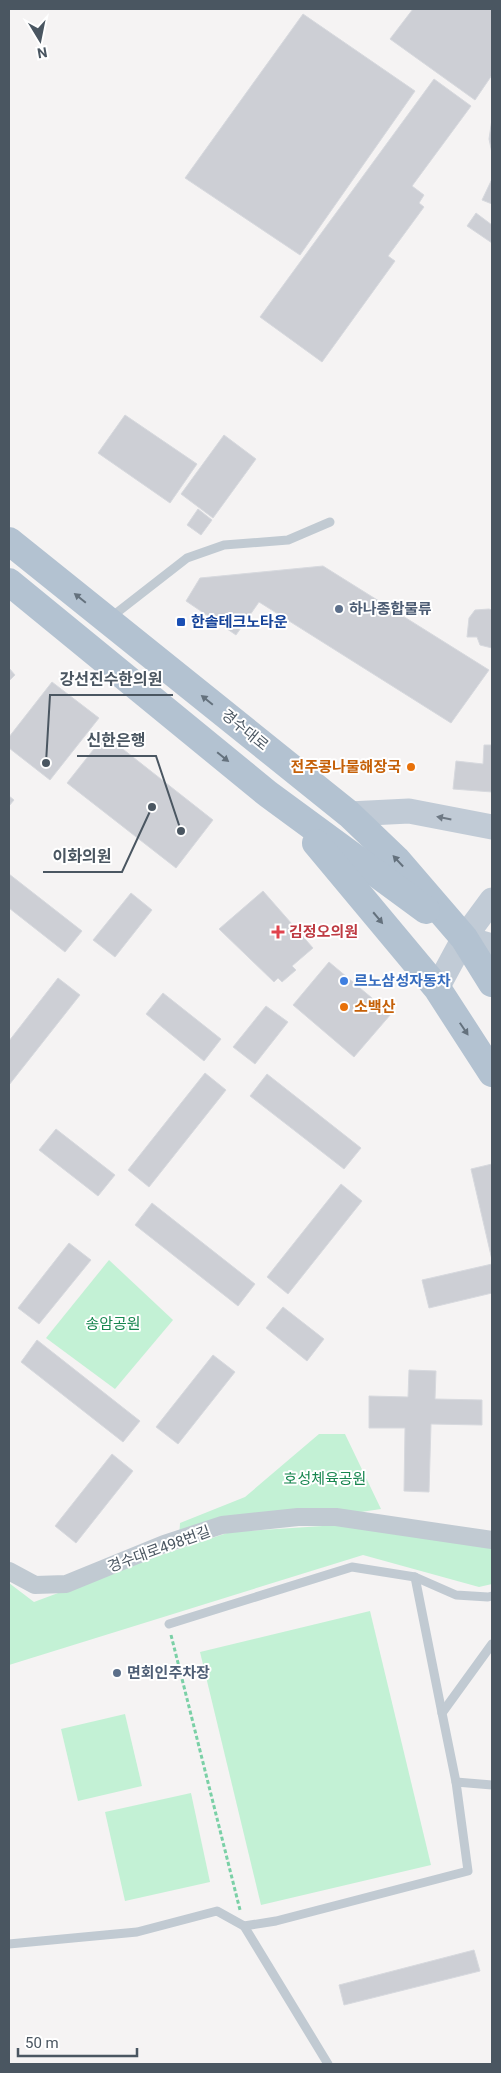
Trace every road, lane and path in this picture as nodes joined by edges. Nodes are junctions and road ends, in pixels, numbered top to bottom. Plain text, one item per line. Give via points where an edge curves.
1 (330, 522) dead end
2 (9, 541) edge
3 (9, 582) edge
4 (107, 620) junction
5 (292, 812) junction
6 (349, 814) junction
7 (492, 827) edge
8 (492, 900) edge
9 (464, 938) junction
10 (492, 946) edge
11 (492, 983) edge
12 (437, 988) junction
13 (492, 1073) edge
14 (492, 1540) edge
15 (9, 1571) edge
16 (414, 1577) junction
17 (492, 1596) edge
18 (168, 1624) joint
19 (492, 1644) edge
20 (442, 1713) junction
21 (456, 1782) junction
22 (492, 1784) edge
23 (244, 1926) junction
24 (9, 1944) edge
25 (328, 2064) edge

1 - 4 lane via 288,540 224,545 187,558
4 -> 2 main road, 경수대로
3 -> 5 main road, 경수대로
6 -> 4 main road, 경수대로
5 - 9 main road, 경수대로
5 -> 12 main road, 경수대로
7 -> 6 street via 409,811
9 -> 6 main road, 경수대로 via 396,859
8 - 9 street
9 - 10 street
9 - 11 main road, 경수대로
9 - 12 street
12 -> 13 main road, 경수대로
14 - 15 street, 경수대로498번길 via 336,1517 298,1517 222,1526 164,1544 66,1584 35,1585
16 - 17 lane via 456,1595
16 - 18 lane via 352,1568
16 - 20 lane
18 - 23 path
19 - 20 lane
20 - 21 lane
21 - 22 lane
21 - 23 lane via 468,1871 276,1921
23 - 24 lane via 217,1911 138,1932
23 - 25 lane

